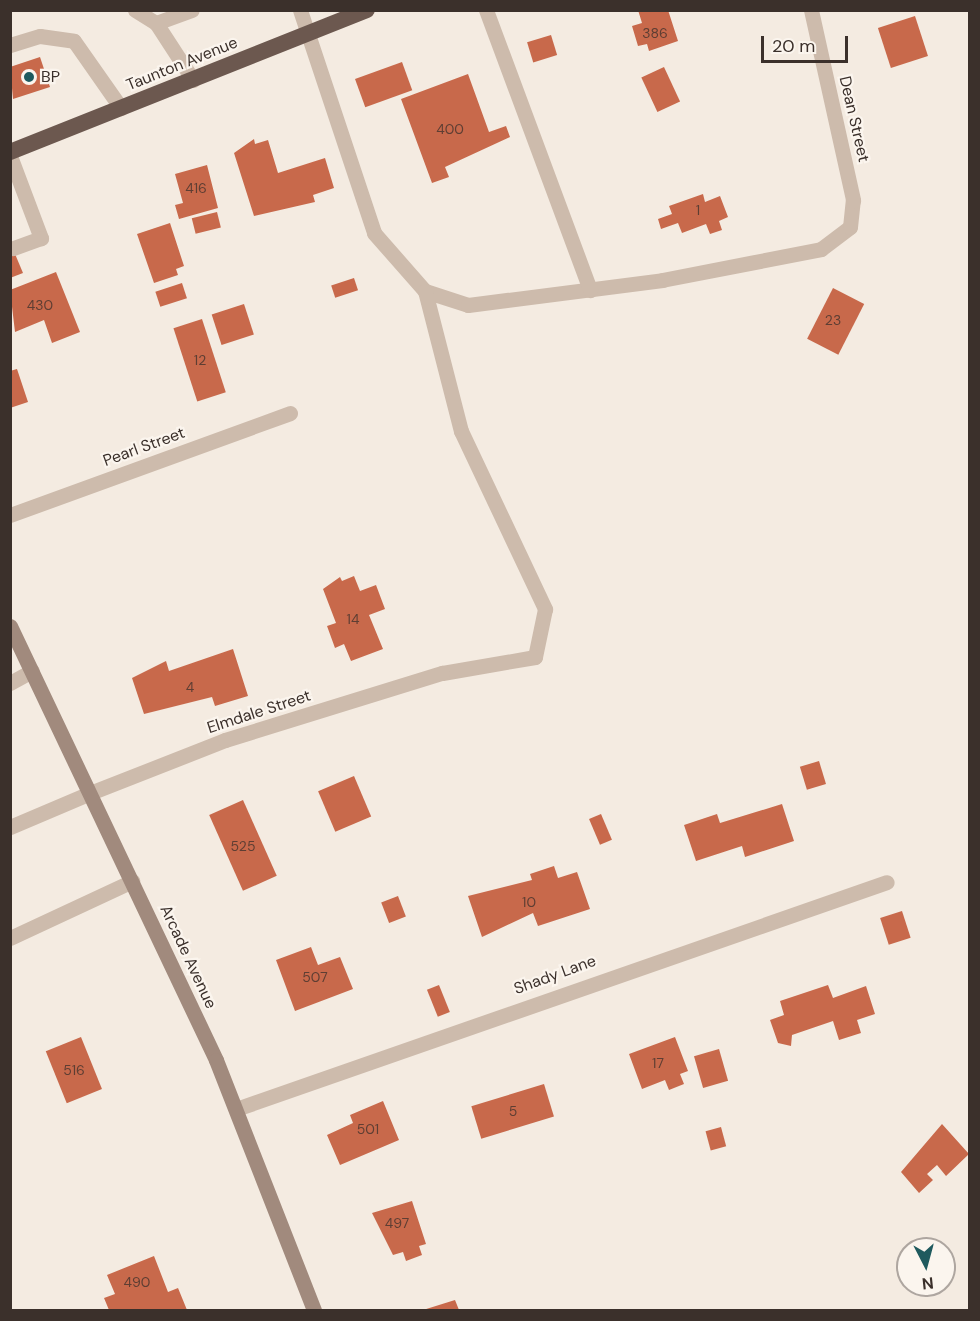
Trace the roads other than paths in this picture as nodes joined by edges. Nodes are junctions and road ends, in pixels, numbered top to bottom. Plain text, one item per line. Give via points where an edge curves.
1 (135, 10) edge
2 (192, 10) edge
3 (300, 10) edge
4 (367, 10) edge
5 (486, 10) edge
6 (811, 10) edge
7 (156, 23) junction
8 (309, 33) junction
9 (10, 45) edge
10 (193, 80) junction
11 (121, 108) junction
12 (10, 154) edge
13 (13, 248) dead end
14 (590, 290) junction
15 (425, 291) junction
16 (290, 413) dead end
17 (10, 515) edge
18 (10, 626) edge
19 (32, 671) junction
20 (10, 683) edge
21 (90, 793) junction
22 (10, 827) edge
23 (132, 881) junction
24 (887, 882) dead end
25 (10, 938) edge
26 (237, 1109) junction
27 (314, 1311) edge

1 - 7 street
2 - 7 street
3 - 8 street
4 - 8 highway, Taunton Avenue
5 - 14 street
6 - 14 street, Dean Street via 853,200 850,227 821,249
7 - 10 street
8 - 10 highway, Taunton Avenue
8 - 15 street via 374,233
9 - 11 street via 40,36 74,41
10 - 11 highway, Taunton Avenue
11 - 12 highway, Taunton Avenue
12 - 13 street via 41,238
14 - 15 street via 468,305
15 - 21 street, Elmdale Street via 461,431 544,609 535,657 442,673 225,740
16 - 17 street, Pearl Street
18 - 19 main road, Arcade Avenue
19 - 20 street
19 - 21 main road, Arcade Avenue
21 - 22 street, Elmdale Street
21 - 23 main road, Arcade Avenue
23 - 25 street
23 - 26 main road, Arcade Avenue
24 - 26 street, Shady Lane
26 - 27 main road, Arcade Avenue

